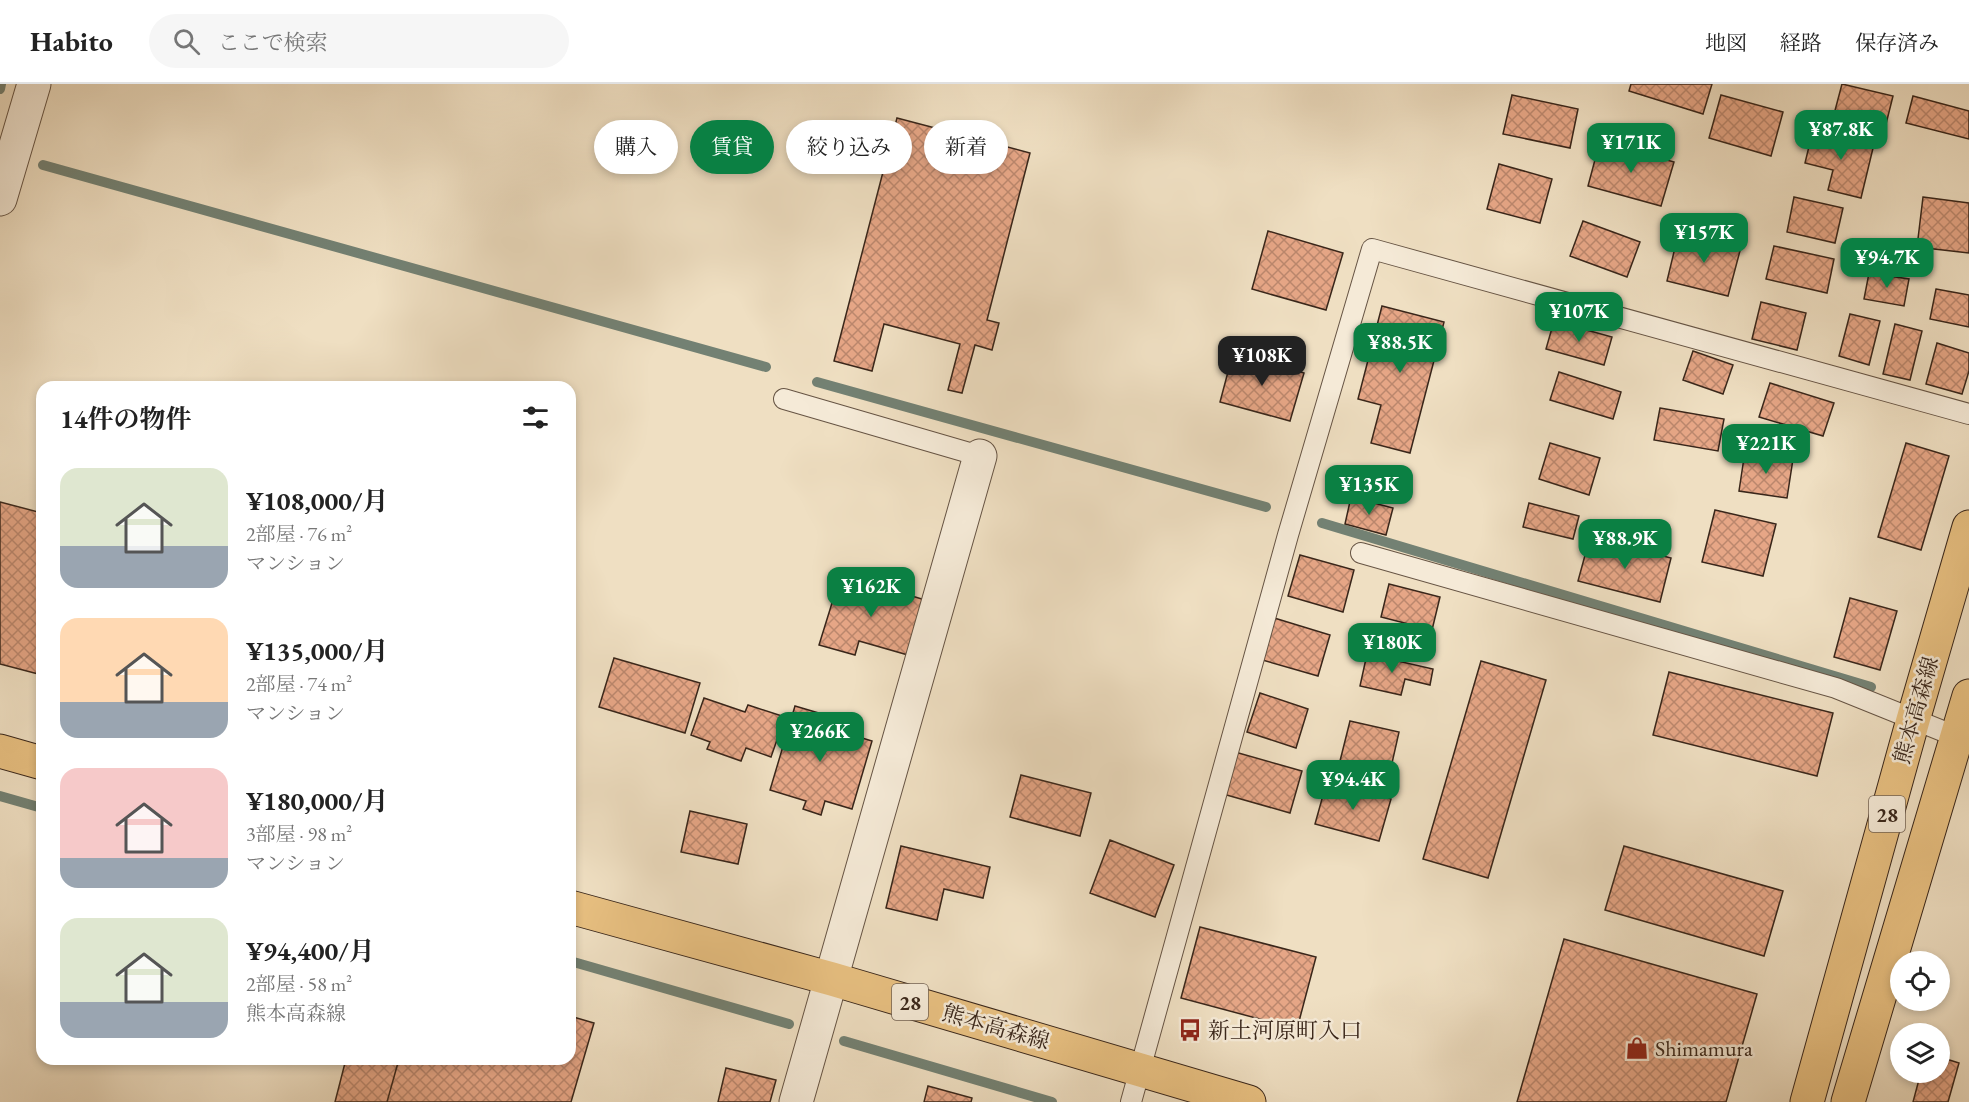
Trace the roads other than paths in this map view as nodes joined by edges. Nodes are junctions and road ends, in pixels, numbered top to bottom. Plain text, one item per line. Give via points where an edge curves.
1 (34, 84) edge
2 (0, 199) edge
3 (784, 399) dead end
4 (1969, 414) edge
5 (980, 456) joint
6 (1969, 526) edge
7 (1361, 553) dead end
8 (1969, 696) edge
9 (1913, 720) junction
10 (1963, 740) edge
11 (0, 751) edge
12 (36, 761) edge
13 (576, 909) edge
14 (832, 979) junction
15 (1139, 1070) junction
16 (796, 1102) edge
17 (1131, 1102) edge
18 (1249, 1102) edge
19 (1807, 1102) edge
20 (1848, 1102) edge

1 - 2 street
3 - 5 lane
4 - 15 lane via 1372,249
5 - 14 street
6 - 9 main road, 熊本高森線 / 28
7 - 9 lane via 1836,688
8 - 10 main road, 熊本高森線 / 28
9 - 10 lane
9 - 19 main road, 熊本高森線 / 28
10 - 20 main road, 熊本高森線 / 28
11 - 12 main road
13 - 14 main road, 熊本高森線 / 28
14 - 15 main road, 熊本高森線 / 28
14 - 16 street
15 - 17 lane
15 - 18 main road, 熊本高森線 / 28

